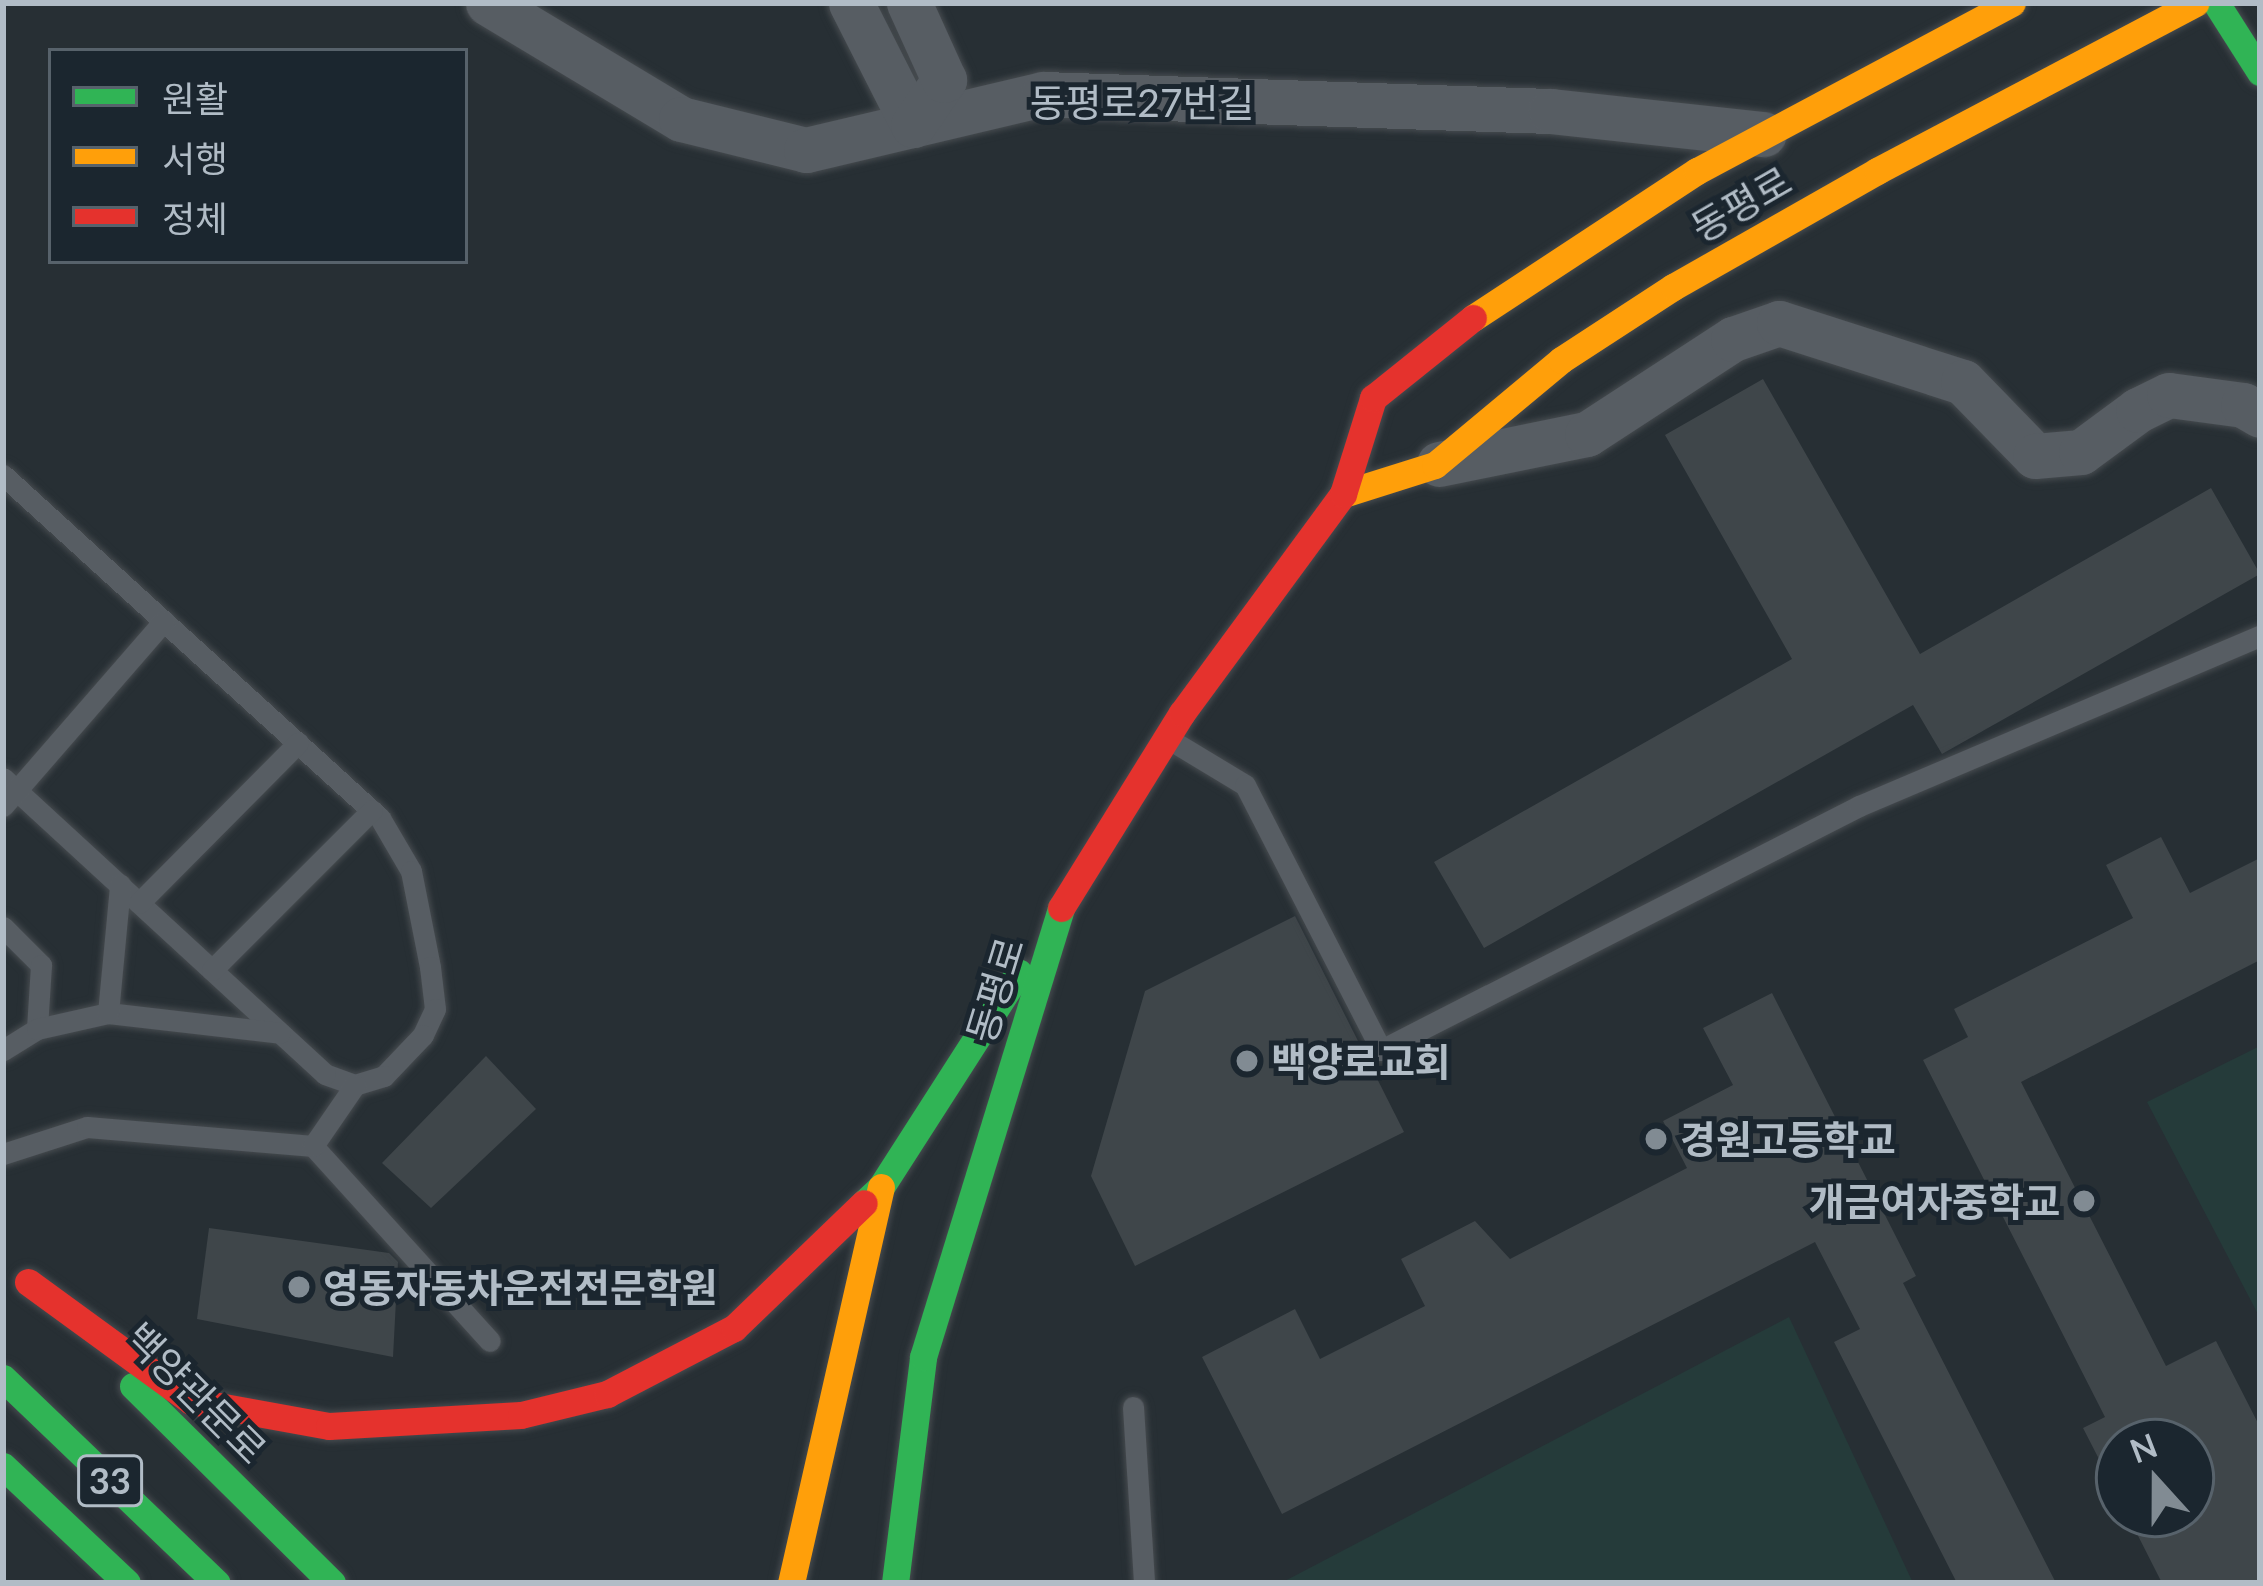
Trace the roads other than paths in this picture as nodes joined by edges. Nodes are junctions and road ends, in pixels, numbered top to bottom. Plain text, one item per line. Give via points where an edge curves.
1 (488, 3) edge
2 (850, 3) edge
3 (909, 3) edge
4 (2012, 3) edge
5 (2195, 3) edge
6 (2216, 3) edge
7 (2260, 72) edge
8 (913, 125) junction
9 (1764, 134) junction
10 (2260, 415) edge
11 (1435, 465) junction
12 (3, 475) edge
13 (1342, 494) junction
14 (164, 621) junction
15 (2260, 636) edge
16 (1166, 737) junction
17 (298, 743) junction
18 (8, 791) edge
19 (372, 810) junction
20 (120, 885) junction
21 (140, 903) junction
22 (1062, 905) junction
23 (3, 927) edge
24 (212, 970) junction
25 (108, 1012) junction
26 (37, 1029) junction
27 (281, 1034) junction
28 (3, 1050) edge
29 (355, 1085) junction
30 (313, 1146) junction
31 (3, 1154) edge
32 (881, 1187) junction
33 (3, 1259) edge
34 (28, 1282) junction
35 (490, 1341) dead end
36 (3, 1378) edge
37 (1133, 1407) dead end
38 (3, 1466) edge
39 (127, 1583) edge
40 (217, 1583) edge
41 (332, 1583) edge
42 (791, 1583) edge
43 (895, 1583) edge
44 (1144, 1583) edge

1 - 8 street, 동평로27번길 via 681,119 806,150
2 - 8 street
3 - 8 street via 944,80
4 - 9 main road, 동평로
5 - 11 main road, 동평로 via 1672,287 1562,360
6 - 7 main road
8 - 9 street, 동평로27번길 via 1043,94 1551,111
9 - 13 main road, 동평로 via 1496,299 1373,398
10 - 11 street via 2169,395 2081,452 2036,456 1963,382 1778,323 1733,340 1588,434
11 - 13 main road, 동평로
12 - 14 lane
13 - 16 main road, 동평로
14 - 17 lane
14 - 18 lane
15 - 16 lane via 1859,806 1381,1050 1245,785
16 - 22 main road, 동평로
17 - 19 lane
17 - 21 lane
18 - 20 lane
19 - 24 lane
19 - 29 lane via 411,871 435,1009 423,1035 384,1076
20 - 21 lane
20 - 25 lane
21 - 24 lane
22 - 32 main road
22 - 43 main road, 동평로 via 923,1357
23 - 26 lane via 41,965
24 - 27 lane
25 - 26 lane
25 - 27 lane
26 - 28 lane
27 - 29 lane via 325,1074
29 - 30 lane
30 - 31 lane via 87,1127
30 - 35 lane
32 - 34 main road via 734,1328 607,1394 521,1414 329,1426 191,1401
32 - 42 main road
33 - 34 main road, 백양관문로
34 - 41 main road, 백양관문로
36 - 40 main road, 33
37 - 44 lane
38 - 39 main road, 33

